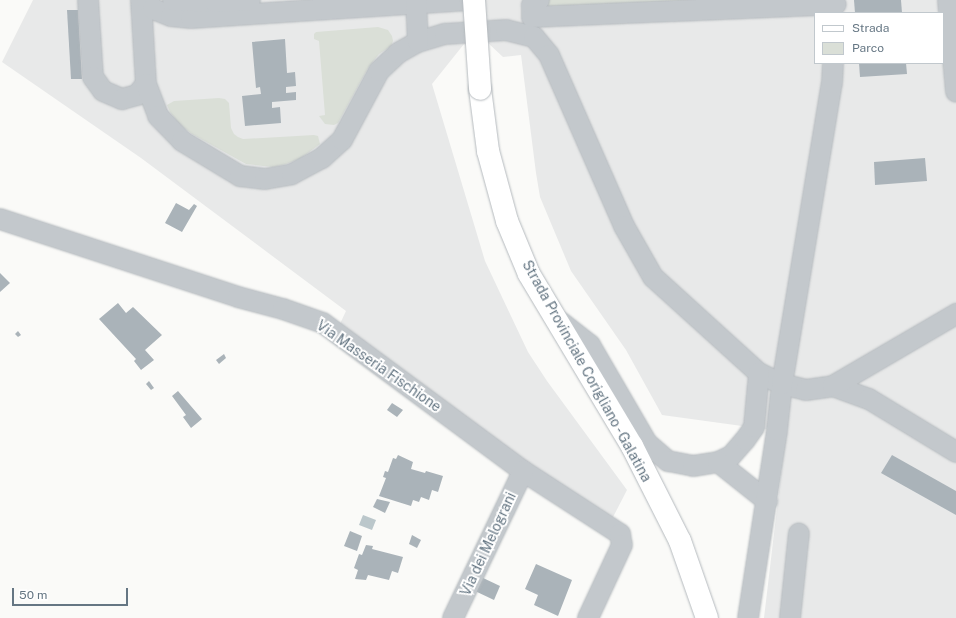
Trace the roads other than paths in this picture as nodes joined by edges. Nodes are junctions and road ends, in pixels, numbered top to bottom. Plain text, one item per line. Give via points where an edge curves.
1 (88, 0) edge
2 (141, 0) edge
3 (148, 0) edge
4 (173, 0) edge
5 (250, 0) edge
6 (473, 0) edge
7 (539, 0) edge
8 (948, 0) edge
9 (416, 2) edge
10 (836, 6) edge
11 (418, 42) junction
12 (833, 64) edge
13 (146, 84) junction
14 (956, 92) edge
15 (0, 219) edge
16 (956, 314) edge
17 (557, 320) junction
18 (759, 373) junction
19 (782, 384) junction
20 (833, 386) junction
21 (956, 452) edge
22 (718, 462) junction
23 (523, 471) junction
24 (767, 502) junction
25 (799, 532) dead end
26 (453, 618) edge
27 (588, 618) edge
28 (707, 618) edge
29 (748, 618) edge
30 (790, 618) edge

1 - 13 street via 93,78 103,91 122,99 137,95
2 - 13 street
3 - 9 street via 153,9 171,16 191,18
4 - 5 street
6 - 9 street
6 - 17 main road, Strada Provinciale Corigliano - Galatina, bridge via 488,151 507,221 529,274
7 - 10 street via 532,5 532,17
8 - 14 street
9 - 11 street
11 - 13 street via 398,53 379,71 342,140 322,158 292,174 264,179 240,176 182,141 158,116
11 - 18 street via 445,34 506,30 534,37 548,55 624,226 653,277
12 - 19 street via 832,83
15 - 23 street, Via Masseria Fischione via 323,323
16 - 20 street
17 - 22 street via 590,345 647,443 668,461 692,466
17 - 28 main road, Strada Provinciale Corigliano - Galatina via 632,446 677,534
18 - 19 street
18 - 22 street via 754,427 731,456
19 - 20 street via 806,390
19 - 24 street
20 - 21 street via 869,399
22 - 24 street
23 - 26 street, Via dei Melograni
23 - 27 street, Via Masseria Fischione via 620,534 622,545
24 - 29 street
25 - 30 street

